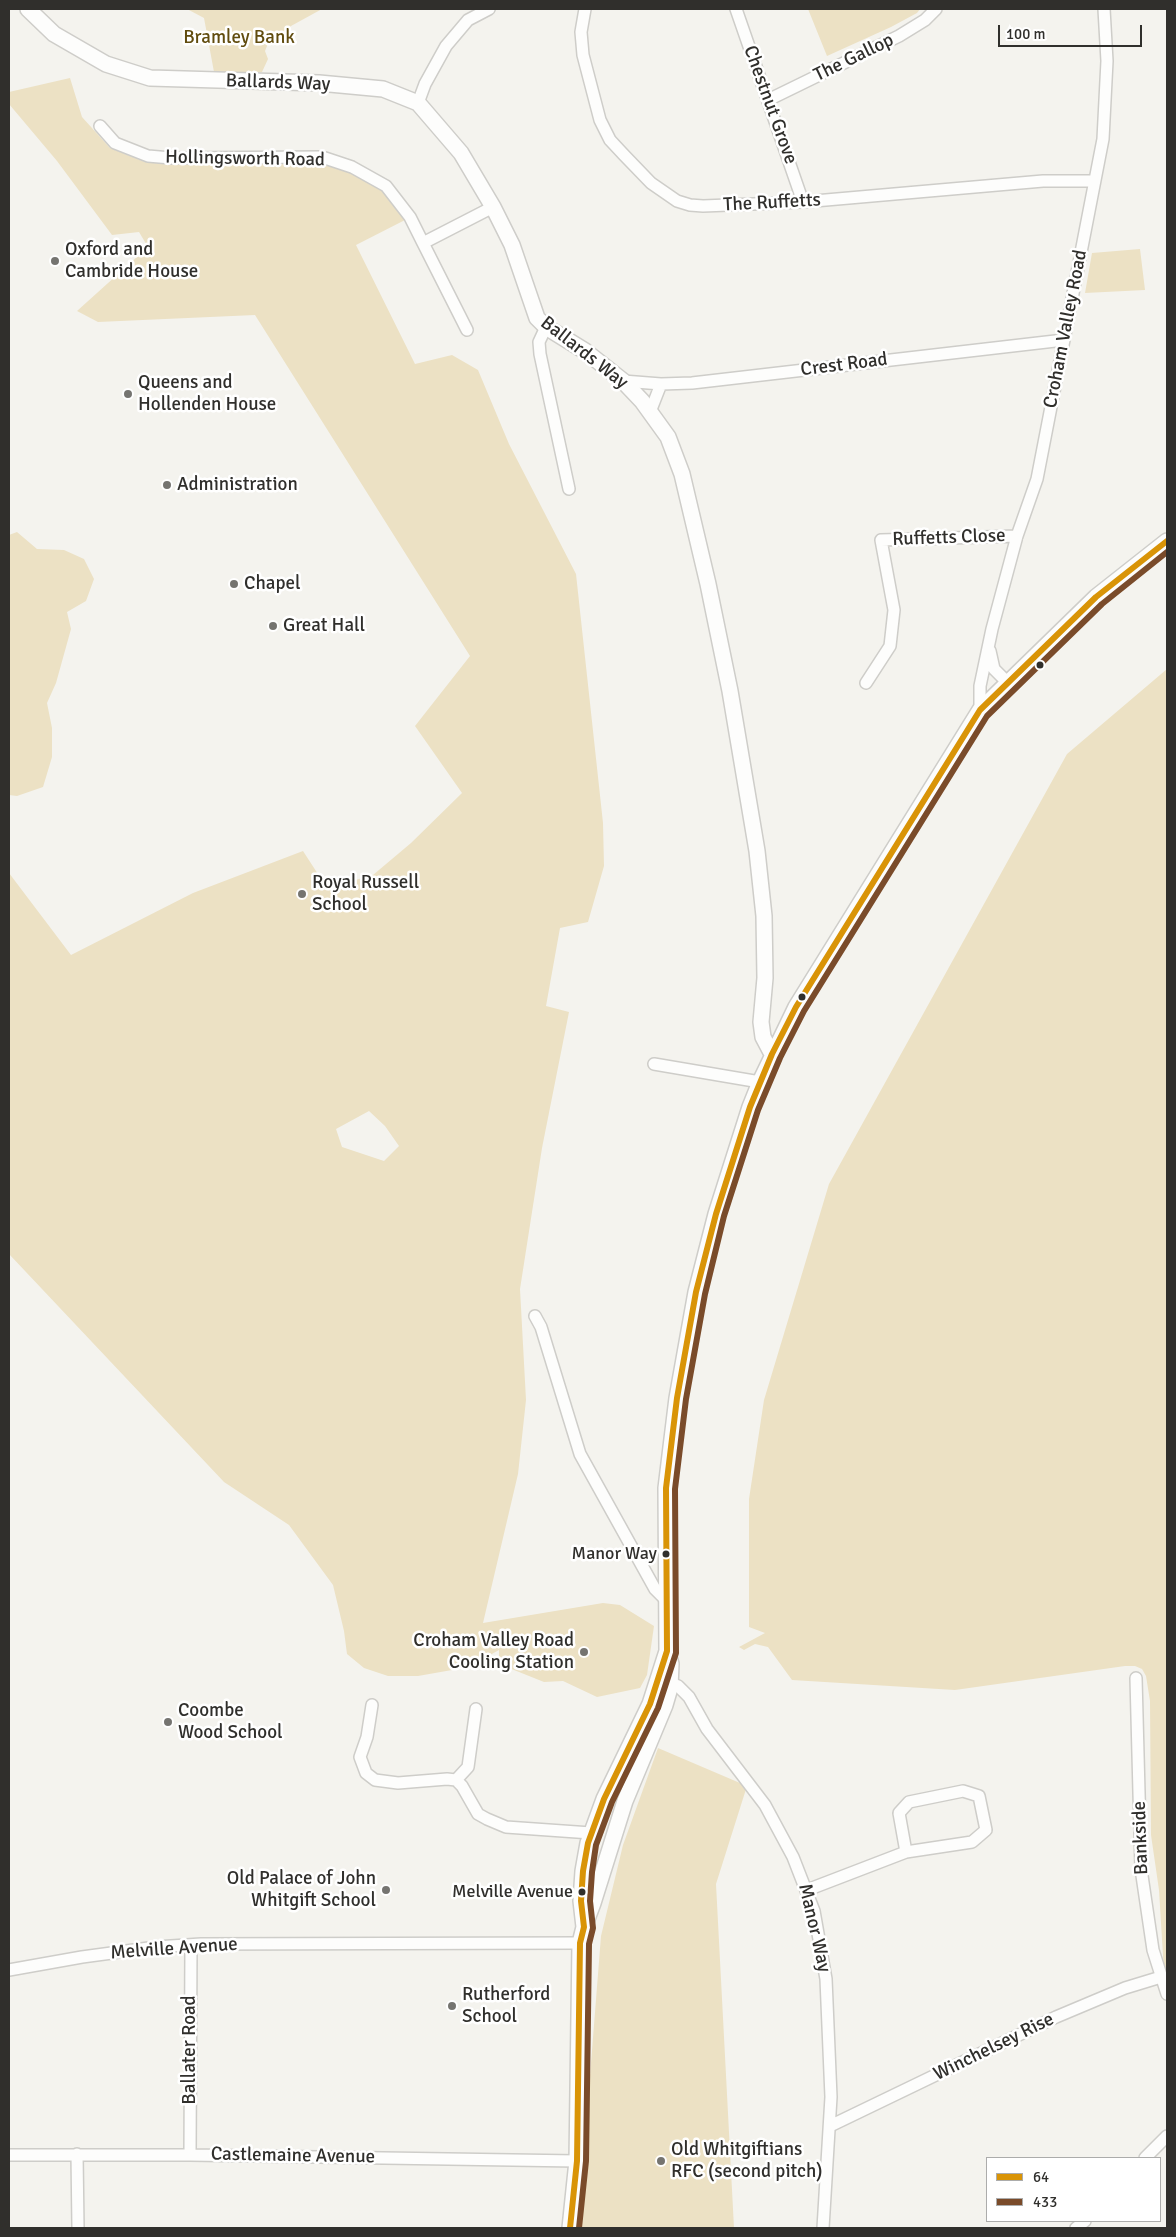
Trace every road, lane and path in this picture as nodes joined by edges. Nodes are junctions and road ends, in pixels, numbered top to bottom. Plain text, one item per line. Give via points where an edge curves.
1 (28, 9) edge
2 (489, 9) edge
3 (585, 9) edge
4 (736, 9) edge
5 (936, 9) edge
6 (1104, 9) edge
7 (768, 100) junction
8 (418, 103) junction
9 (100, 126) dead end
10 (1094, 181) junction
11 (803, 202) junction
12 (493, 207) junction
13 (423, 243) junction
14 (546, 327) junction
15 (467, 330) dead end
16 (1064, 340) junction
17 (623, 382) junction
18 (661, 384) junction
19 (650, 412) junction
20 (569, 489) dead end
21 (1017, 536) junction
22 (1167, 542) edge
23 (989, 644) junction
24 (1007, 682) junction
25 (866, 683) dead end
26 (980, 710) junction
27 (772, 1054) junction
28 (654, 1064) dead end
29 (760, 1082) junction
30 (534, 1316) dead end
31 (667, 1601) junction
32 (1136, 1678) dead end
33 (664, 1680) junction
34 (372, 1705) dead end
35 (476, 1709) dead end
36 (456, 1780) junction
37 (591, 1833) junction
38 (906, 1852) junction
39 (807, 1890) junction
40 (584, 1927) junction
41 (580, 1943) junction
42 (191, 1945) junction
43 (9, 1970) edge
44 (1161, 1977) junction
45 (1167, 1994) edge
46 (830, 2126) junction
47 (1167, 2136) edge
48 (77, 2154) junction
49 (9, 2155) edge
50 (190, 2155) junction
51 (1146, 2157) edge
52 (577, 2161) junction
53 (78, 2228) edge
54 (570, 2228) edge
55 (823, 2228) edge

1 - 8 street, Ballards Way via 54,34 97,59 150,78 319,83 383,89
2 - 8 street via 468,20 446,46
3 - 11 street, The Ruffetts via 581,32 583,55 600,120 610,140 651,183 677,201 690,205
4 - 7 street, Chestnut Grove
5 - 7 street, The Gallop via 899,36
6 - 10 street, Croham Valley Road via 1106,96 1103,139
7 - 11 street, Chestnut Grove
8 - 12 street, Ballards Way via 461,153
9 - 13 street, Hollingsworth Road via 115,143 148,156 322,157 352,167 386,186 410,217
10 - 11 street, The Ruffetts via 1043,181
10 - 16 street, Croham Valley Road
12 - 13 street
12 - 14 street, Ballards Way via 512,244 537,318
13 - 15 street, Hollingsworth Road
14 - 17 street, Ballards Way via 585,351
14 - 20 street via 539,342 540,354
16 - 18 street, Crest Road
16 - 21 street, Croham Valley Road via 1037,479
17 - 18 street, Crest Road
17 - 19 street, Ballards Way
18 - 19 street
19 - 27 street, Ballards Way via 668,438 682,474 730,691 757,851 764,916 760,1022 763,1038
21 - 23 street, Croham Valley Road
21 - 25 street, Ruffetts Close via 881,540 894,610 890,646
22 - 24 street via 1096,597
23 - 24 street, Croham Valley Road via 994,669
23 - 26 street, Croham Valley Road via 980,686
24 - 26 street
26 - 27 street via 844,926
27 - 29 street
28 - 29 street
29 - 31 street via 716,1214 696,1292 677,1398 666,1488
30 - 31 street via 541,1327 580,1454 655,1589
31 - 33 street
32 - 44 street, Bankside via 1141,1869 1150,1933
33 - 37 street via 604,1799
33 - 39 street, Manor Way via 689,1697 707,1729 765,1805
33 - 40 street via 665,1705 625,1800
34 - 36 street via 360,1757 370,1776 375,1780 398,1783
35 - 36 street via 468,1766
36 - 37 street via 478,1814 506,1827
37 - 40 street via 583,1871 581,1902
38 - 38 street via 972,1842 986,1830 979,1796 963,1791 909,1802 899,1813
38 - 39 street
39 - 46 street, Manor Way via 818,1929 826,1979
40 - 41 street
41 - 42 street, Melville Avenue
41 - 52 street
42 - 43 street, Melville Avenue via 156,1947
42 - 50 street, Ballater Road
44 - 45 street, Bankside
44 - 46 street, Winchelsey Rise via 1125,1988 1056,2017
46 - 55 street, Manor Way
47 - 51 street
48 - 49 street, Castlemaine Avenue
48 - 50 street, Castlemaine Avenue
48 - 53 street
50 - 52 street, Castlemaine Avenue
52 - 54 street

